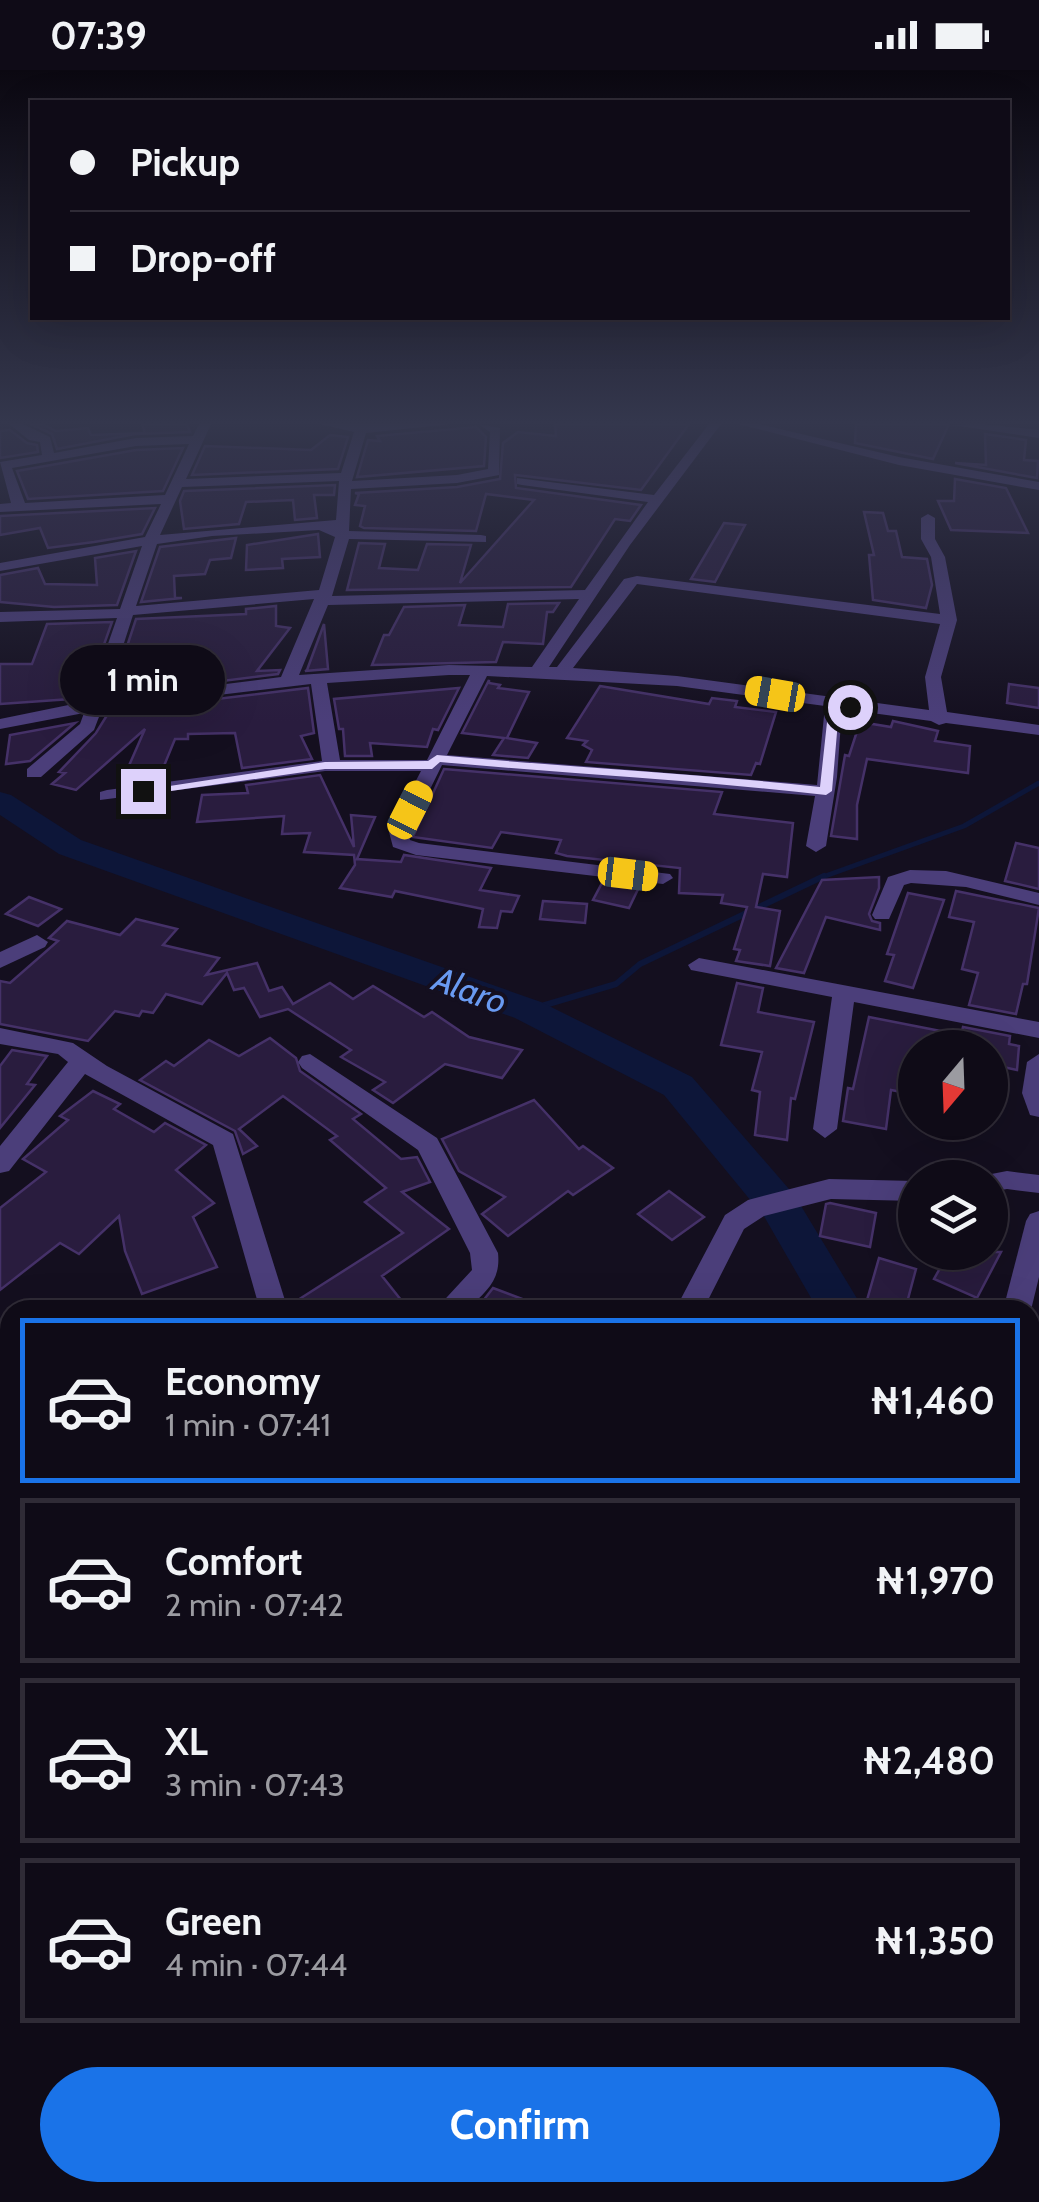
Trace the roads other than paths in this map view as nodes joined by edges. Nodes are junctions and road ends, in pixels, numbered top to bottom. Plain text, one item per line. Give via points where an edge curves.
1 (159, 523) edge
2 (342, 523) edge
3 (640, 523) edge
4 (928, 523) edge
5 (342, 529) junction
6 (482, 539) dead end
7 (151, 540) junction
8 (0, 567) edge
9 (591, 594) junction
10 (323, 597) junction
11 (127, 612) junction
12 (0, 616) edge
13 (949, 620) junction
14 (481, 671) junction
15 (537, 672) junction
16 (562, 672) junction
17 (318, 677) junction
18 (288, 680) junction
19 (834, 704) junction
20 (96, 705) junction
21 (939, 720) junction
22 (0, 724) edge
23 (1039, 730) edge
24 (434, 762) junction
25 (332, 766) junction
26 (34, 773) dead end
27 (826, 791) junction
28 (107, 796) dead end
29 (816, 846) dead end
30 (664, 878) dead end
31 (1039, 900) edge
32 (882, 915) dead end
33 (38, 942) dead end
34 (0, 960) edge
35 (699, 965) dead end
36 (844, 992) junction
37 (1039, 1030) edge
38 (0, 1036) edge
39 (82, 1060) junction
40 (310, 1062) dead end
41 (1039, 1062) edge
42 (1039, 1109) edge
43 (825, 1129) dead end
44 (0, 1164) edge
45 (1008, 1180) edge
46 (1039, 1184) edge
47 (898, 1190) edge
48 (1039, 1221) edge
49 (271, 1300) edge
50 (459, 1300) edge
51 (694, 1300) edge
52 (1019, 1300) edge

1 - 7 street
2 - 5 street
3 - 9 street
4 - 13 street
5 - 6 street
5 - 7 street
5 - 10 street
7 - 8 street
7 - 11 street
9 - 10 street
9 - 15 street
10 - 11 street
10 - 18 street
11 - 12 street
11 - 20 street
13 - 16 street via 637,580
13 - 21 street via 933,677
14 - 15 street
14 - 17 street
14 - 24 street
15 - 16 street
16 - 19 street
17 - 18 street
17 - 25 street
18 - 20 street
19 - 21 street
19 - 27 street
20 - 22 street
20 - 26 street via 81,734
21 - 23 street
24 - 25 street
24 - 27 street via 694,776
24 - 30 street via 399,832 404,846
25 - 28 street
27 - 29 street
31 - 32 street via 942,877 905,877 895,881
33 - 34 street
35 - 36 street
36 - 37 street
36 - 43 street
38 - 39 street via 65,1048
39 - 44 street
39 - 49 street via 224,1140
40 - 50 street via 428,1144 484,1254 486,1273
41 - 42 street
45 - 46 street
47 - 51 street via 829,1189 756,1206 734,1222
48 - 52 street

